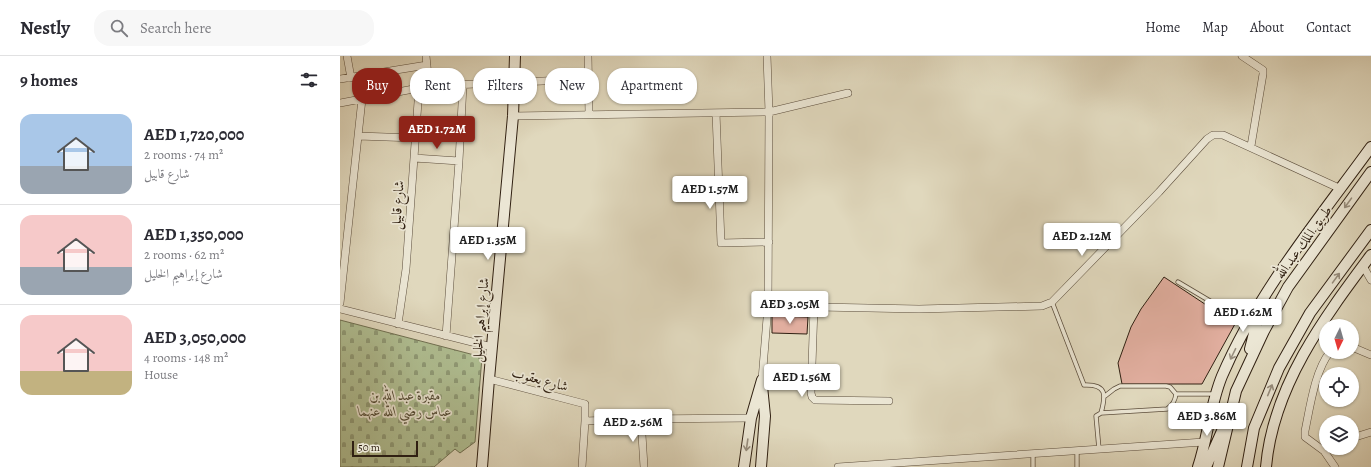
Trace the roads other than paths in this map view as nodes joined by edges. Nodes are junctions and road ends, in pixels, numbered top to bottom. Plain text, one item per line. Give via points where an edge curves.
1 (348, 56) edge
2 (426, 56) edge
3 (515, 56) edge
4 (588, 56) edge
5 (767, 56) edge
6 (1242, 56) edge
7 (427, 65) junction
8 (427, 68) edge
9 (515, 68) edge
10 (589, 68) edge
11 (351, 78) junction
12 (340, 79) edge
13 (848, 93) dead end
14 (352, 101) edge
15 (340, 103) edge
16 (361, 104) edge
17 (418, 104) edge
18 (462, 104) edge
19 (513, 104) edge
20 (589, 104) edge
21 (769, 112) junction
22 (716, 113) junction
23 (589, 114) junction
24 (513, 116) junction
25 (358, 136) junction
26 (415, 138) junction
27 (1251, 146) junction
28 (1371, 147) edge
29 (414, 158) junction
30 (459, 161) junction
31 (1371, 172) edge
32 (1340, 189) junction
33 (1371, 230) edge
34 (769, 242) junction
35 (1371, 255) edge
36 (1363, 266) junction
37 (1371, 280) edge
38 (1178, 282) dead end
39 (1263, 300) junction
40 (1052, 302) junction
41 (340, 303) edge
42 (768, 306) junction
43 (814, 307) junction
44 (340, 309) edge
45 (398, 324) junction
46 (1248, 324) junction
47 (446, 336) junction
48 (1313, 338) junction
49 (492, 347) junction
50 (1359, 350) edge
51 (1371, 355) edge
52 (1324, 359) edge
53 (1279, 368) junction
54 (1244, 372) junction
55 (489, 379) junction
56 (762, 380) junction
57 (1176, 394) junction
58 (1217, 394) junction
59 (1105, 396) junction
60 (889, 401) dead end
61 (1101, 413) junction
62 (1229, 417) junction
63 (751, 418) junction
64 (641, 419) junction
65 (585, 421) junction
66 (1371, 432) edge
67 (1359, 436) edge
68 (1204, 442) junction
69 (1319, 446) edge
70 (1099, 449) junction
71 (1077, 450) junction
72 (1033, 454) junction
73 (1329, 455) edge
74 (901, 465) edge
75 (482, 467) edge
76 (582, 467) edge
77 (644, 467) edge
78 (744, 467) edge
79 (761, 467) edge
80 (838, 467) edge
81 (1033, 467) edge
82 (1077, 467) edge
83 (1198, 467) edge
84 (1206, 467) edge
85 (1218, 467) edge
86 (1247, 467) edge
87 (1266, 467) edge
88 (1335, 467) edge

1 - 11 street
2 - 7 street
3 - 9 street, شارع إبراهيم الخليل
4 - 10 street
5 - 21 street
6 - 27 street via 1263,70
7 - 8 street
7 - 11 street
11 - 12 street
13 - 21 street
14 - 15 street
16 - 25 street
17 - 26 street, شارع قابيل
18 - 30 street
19 - 24 street, شارع إبراهيم الخليل
20 - 23 street
21 - 22 street
21 - 34 street
22 - 23 street
22 - 34 street via 721,243
23 - 24 street
24 - 49 street, شارع إبراهيم الخليل
25 - 26 street
25 - 41 street
26 - 29 street, شارع قابيل
27 - 32 street
27 - 40 street via 1223,135 1214,135 1206,139 1159,192
28 - 32 street
29 - 30 street
29 - 45 street, شارع قابيل via 406,269
30 - 47 street
31 -> 54 street, طريق الملك عبد الله via 1288,287
32 - 39 street via 1274,280
53 -> 33 street via 1310,313
34 - 42 street
35 - 36 street
36 - 37 street
36 - 48 street
38 - 46 lane
39 - 46 street
39 - 54 street
40 - 43 street via 1042,306 935,309
40 - 59 lane via 1084,385 1102,389
42 - 43 street
42 - 56 street
43 - 60 street via 812,397 815,400
44 - 45 street
45 - 47 street
46 -> 58 street via 1222,377
47 - 49 street
48 - 53 street
48 - 87 street via 1299,360 1284,394 1273,428
49 - 55 street, شارع إبراهيم الخليل
50 - 51 street
52 - 69 street via 1305,431 1305,437
86 -> 53 street via 1254,428
54 - 62 street, طريق الملك عبد الله
55 - 65 street, شارع يعقوب via 585,404
55 - 75 street, شارع إبراهيم الخليل
56 - 63 street
56 - 79 street via 765,416
57 - 58 lane
57 - 59 lane via 1166,386 1120,386
57 - 61 lane via 1172,406 1167,409
58 - 68 street
59 - 61 lane
61 - 70 lane via 1096,416
62 - 84 street
62 - 85 street, طريق الملك عبد الله
63 - 64 street
63 -> 78 street
64 - 65 street
64 - 77 street
65 - 76 street
66 - 67 street
68 - 70 street
68 - 83 street
70 - 71 street
71 - 72 street
71 - 82 lane
72 - 74 street
72 - 81 lane
73 - 88 street
74 - 80 street

